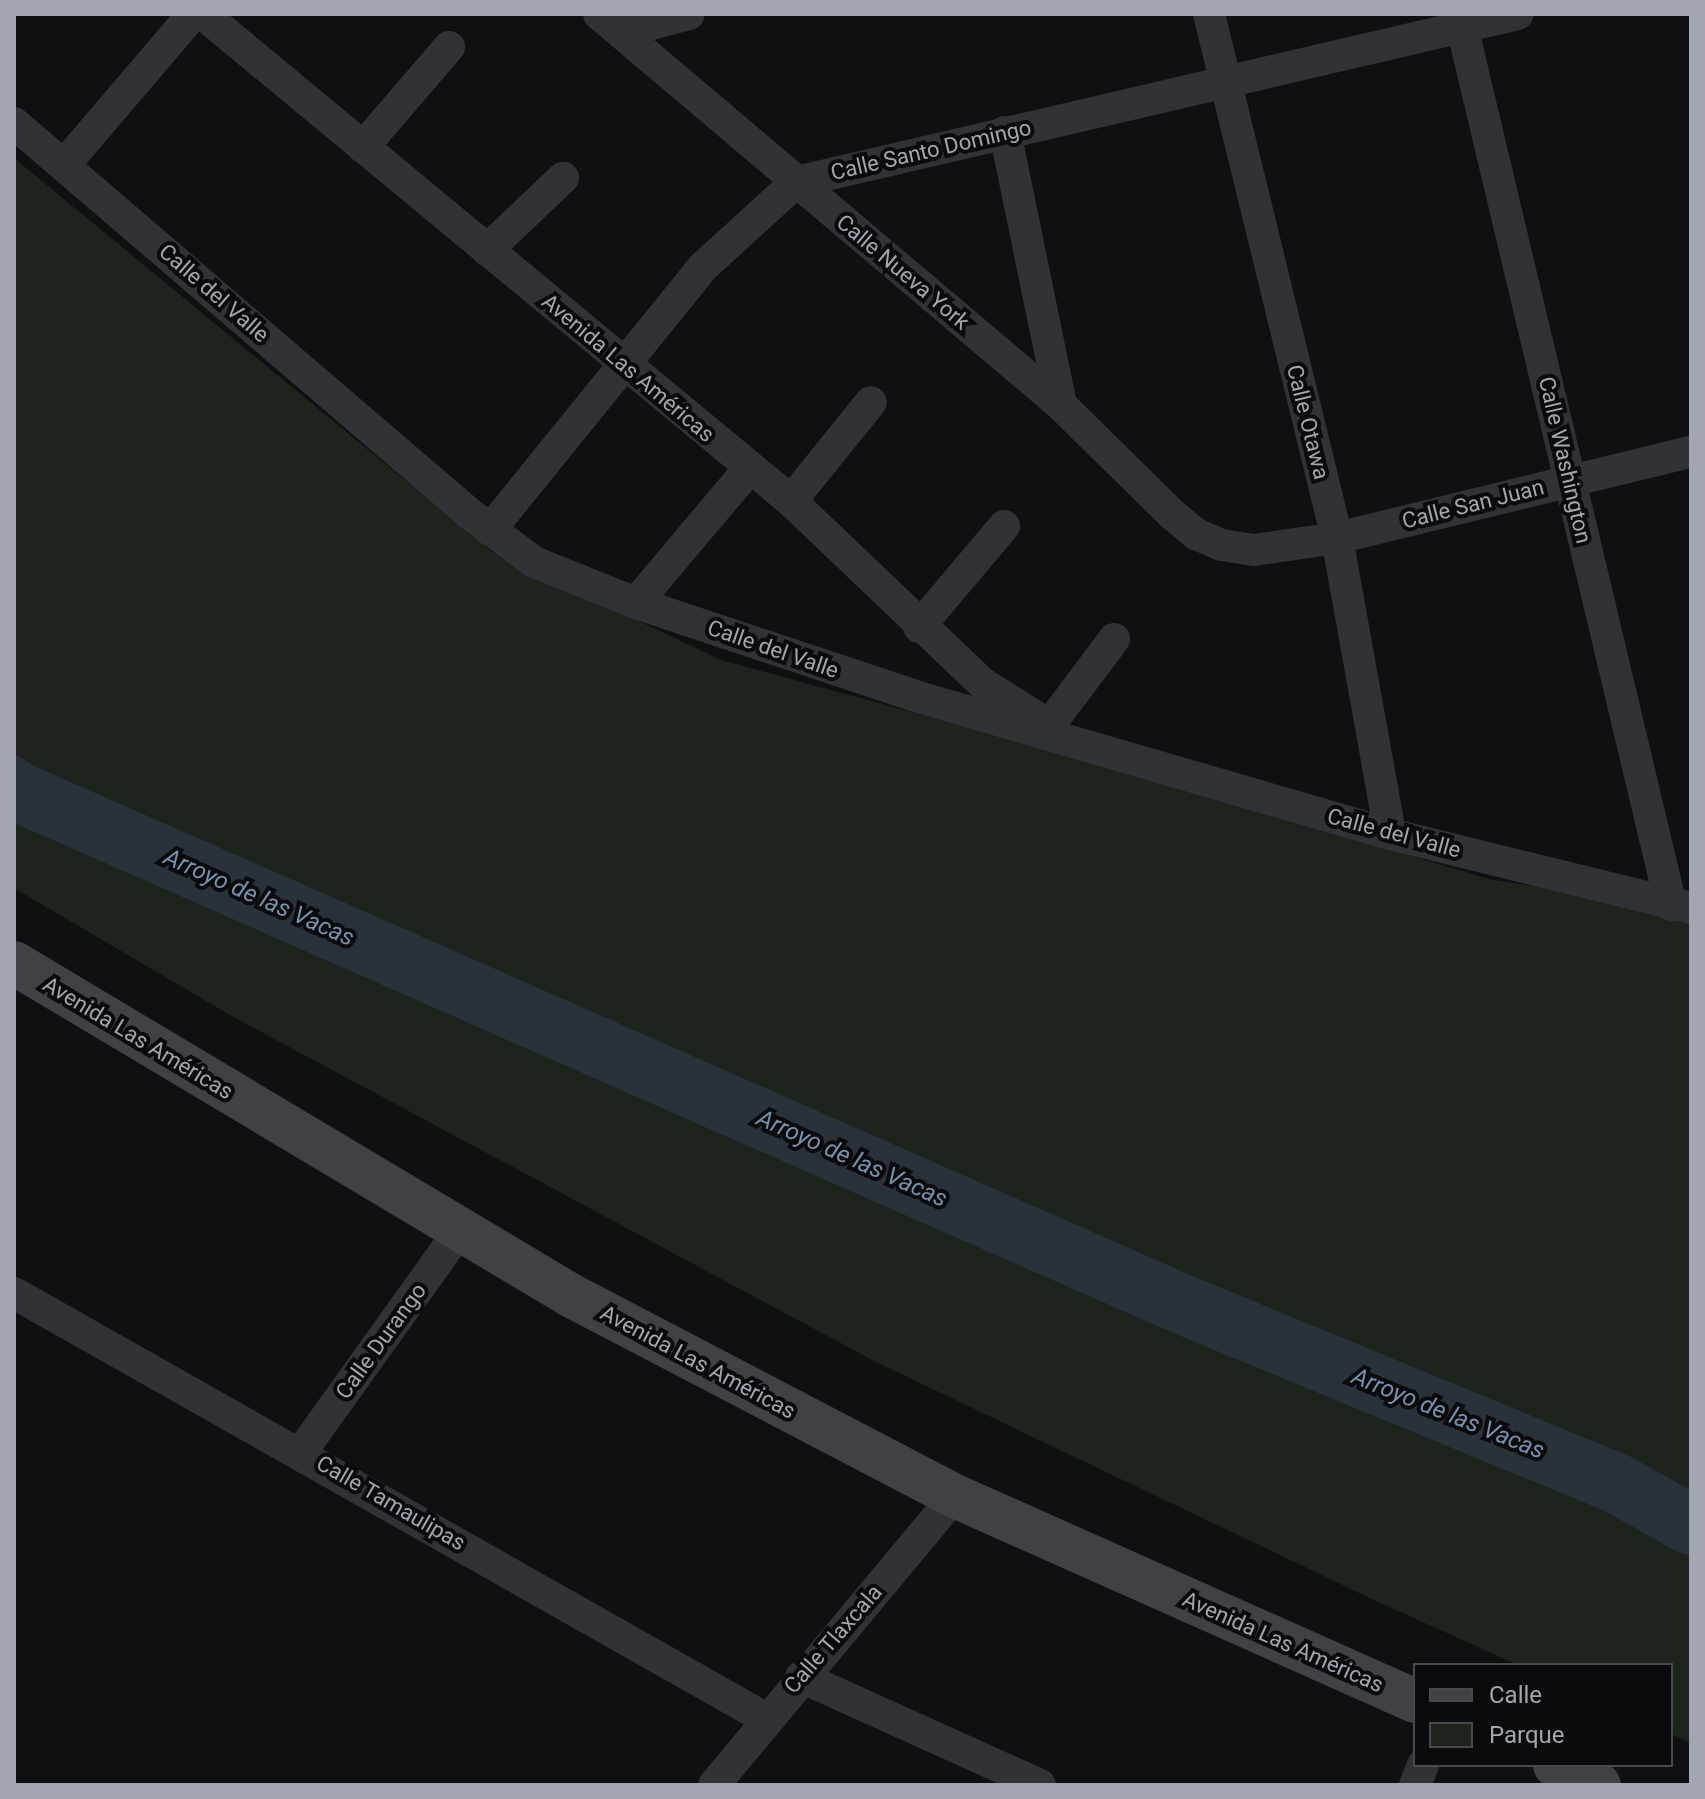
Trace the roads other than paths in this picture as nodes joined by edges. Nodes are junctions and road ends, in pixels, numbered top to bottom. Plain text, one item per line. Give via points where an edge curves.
1 (193, 14) edge
2 (203, 14) edge
3 (689, 14) edge
4 (1209, 14) edge
5 (1518, 14) edge
6 (1460, 20) edge
7 (610, 23) edge
8 (449, 47) dead end
9 (1224, 80) junction
10 (14, 123) edge
11 (1005, 132) junction
12 (363, 147) junction
13 (65, 164) junction
14 (563, 178) dead end
15 (796, 182) junction
16 (487, 250) junction
17 (622, 364) junction
18 (871, 402) dead end
19 (1061, 405) junction
20 (1691, 452) edge
21 (749, 469) junction
22 (1570, 481) junction
23 (791, 501) junction
24 (1004, 526) dead end
25 (490, 530) junction
26 (1337, 538) junction
27 (1254, 550) joint
28 (636, 603) junction
29 (919, 627) junction
30 (1114, 639) dead end
31 (1047, 728) junction
32 (1390, 834) junction
33 (1681, 907) edge
34 (14, 963) edge
35 (460, 1230) junction
36 (14, 1293) edge
37 (302, 1451) junction
38 (955, 1496) junction
39 (801, 1677) junction
40 (1413, 1700) edge
41 (765, 1718) junction
42 (1559, 1767) edge
43 (714, 1785) edge
44 (1040, 1785) edge
45 (1599, 1785) edge

1 - 13 street
2 - 12 street, Avenida Las Américas
3 - 7 street
4 - 9 street, Calle Otawa
5 - 6 street, Calle Santo Domingo
6 - 9 street, Calle Santo Domingo
6 - 22 street, Calle Washington
7 - 15 street, Calle Nueva York
8 - 12 street
9 - 11 street, Calle Santo Domingo
9 - 26 street, Calle Otawa
10 - 13 street, Calle del Valle
11 - 15 street, Calle Santo Domingo
11 - 19 street
12 - 16 street, Avenida Las Américas
13 - 25 street, Calle del Valle
14 - 16 street
15 - 17 street, Calle Santo Domingo via 703,267
15 - 19 street, Calle Nueva York
16 - 17 street, Avenida Las Américas
17 - 21 street, Avenida Las Américas
17 - 25 street, Calle Santo Domingo
18 - 23 street
19 - 27 street, Calle Nueva York via 1196,534
20 - 22 street, Calle San Juan
21 - 23 street, Avenida Las Américas
21 - 28 street
22 - 26 street, Calle San Juan
22 - 33 street, Calle Washington
23 - 29 street, Avenida Las Américas
24 - 29 street
25 - 28 street, Calle del Valle via 534,562
26 - 27 street, Calle San Juan
26 - 32 street, Calle Otawa
28 - 31 street, Calle del Valle via 915,696
29 - 31 street, Avenida Las Américas via 982,683
30 - 31 street
31 - 32 street, Calle del Valle
32 - 33 street, Calle del Valle
34 - 35 street, Avenida Las Américas
35 - 37 street, Calle Durango
35 - 38 street, Avenida Las Américas via 570,1295
36 - 37 street, Calle Tamaulipas
37 - 41 street, Calle Tamaulipas
38 - 39 street, Calle Tlaxcala
38 - 40 street, Avenida Las Américas
39 - 41 street, Calle Tlaxcala
39 - 44 street
41 - 43 street, Calle Tlaxcala
42 - 45 street

